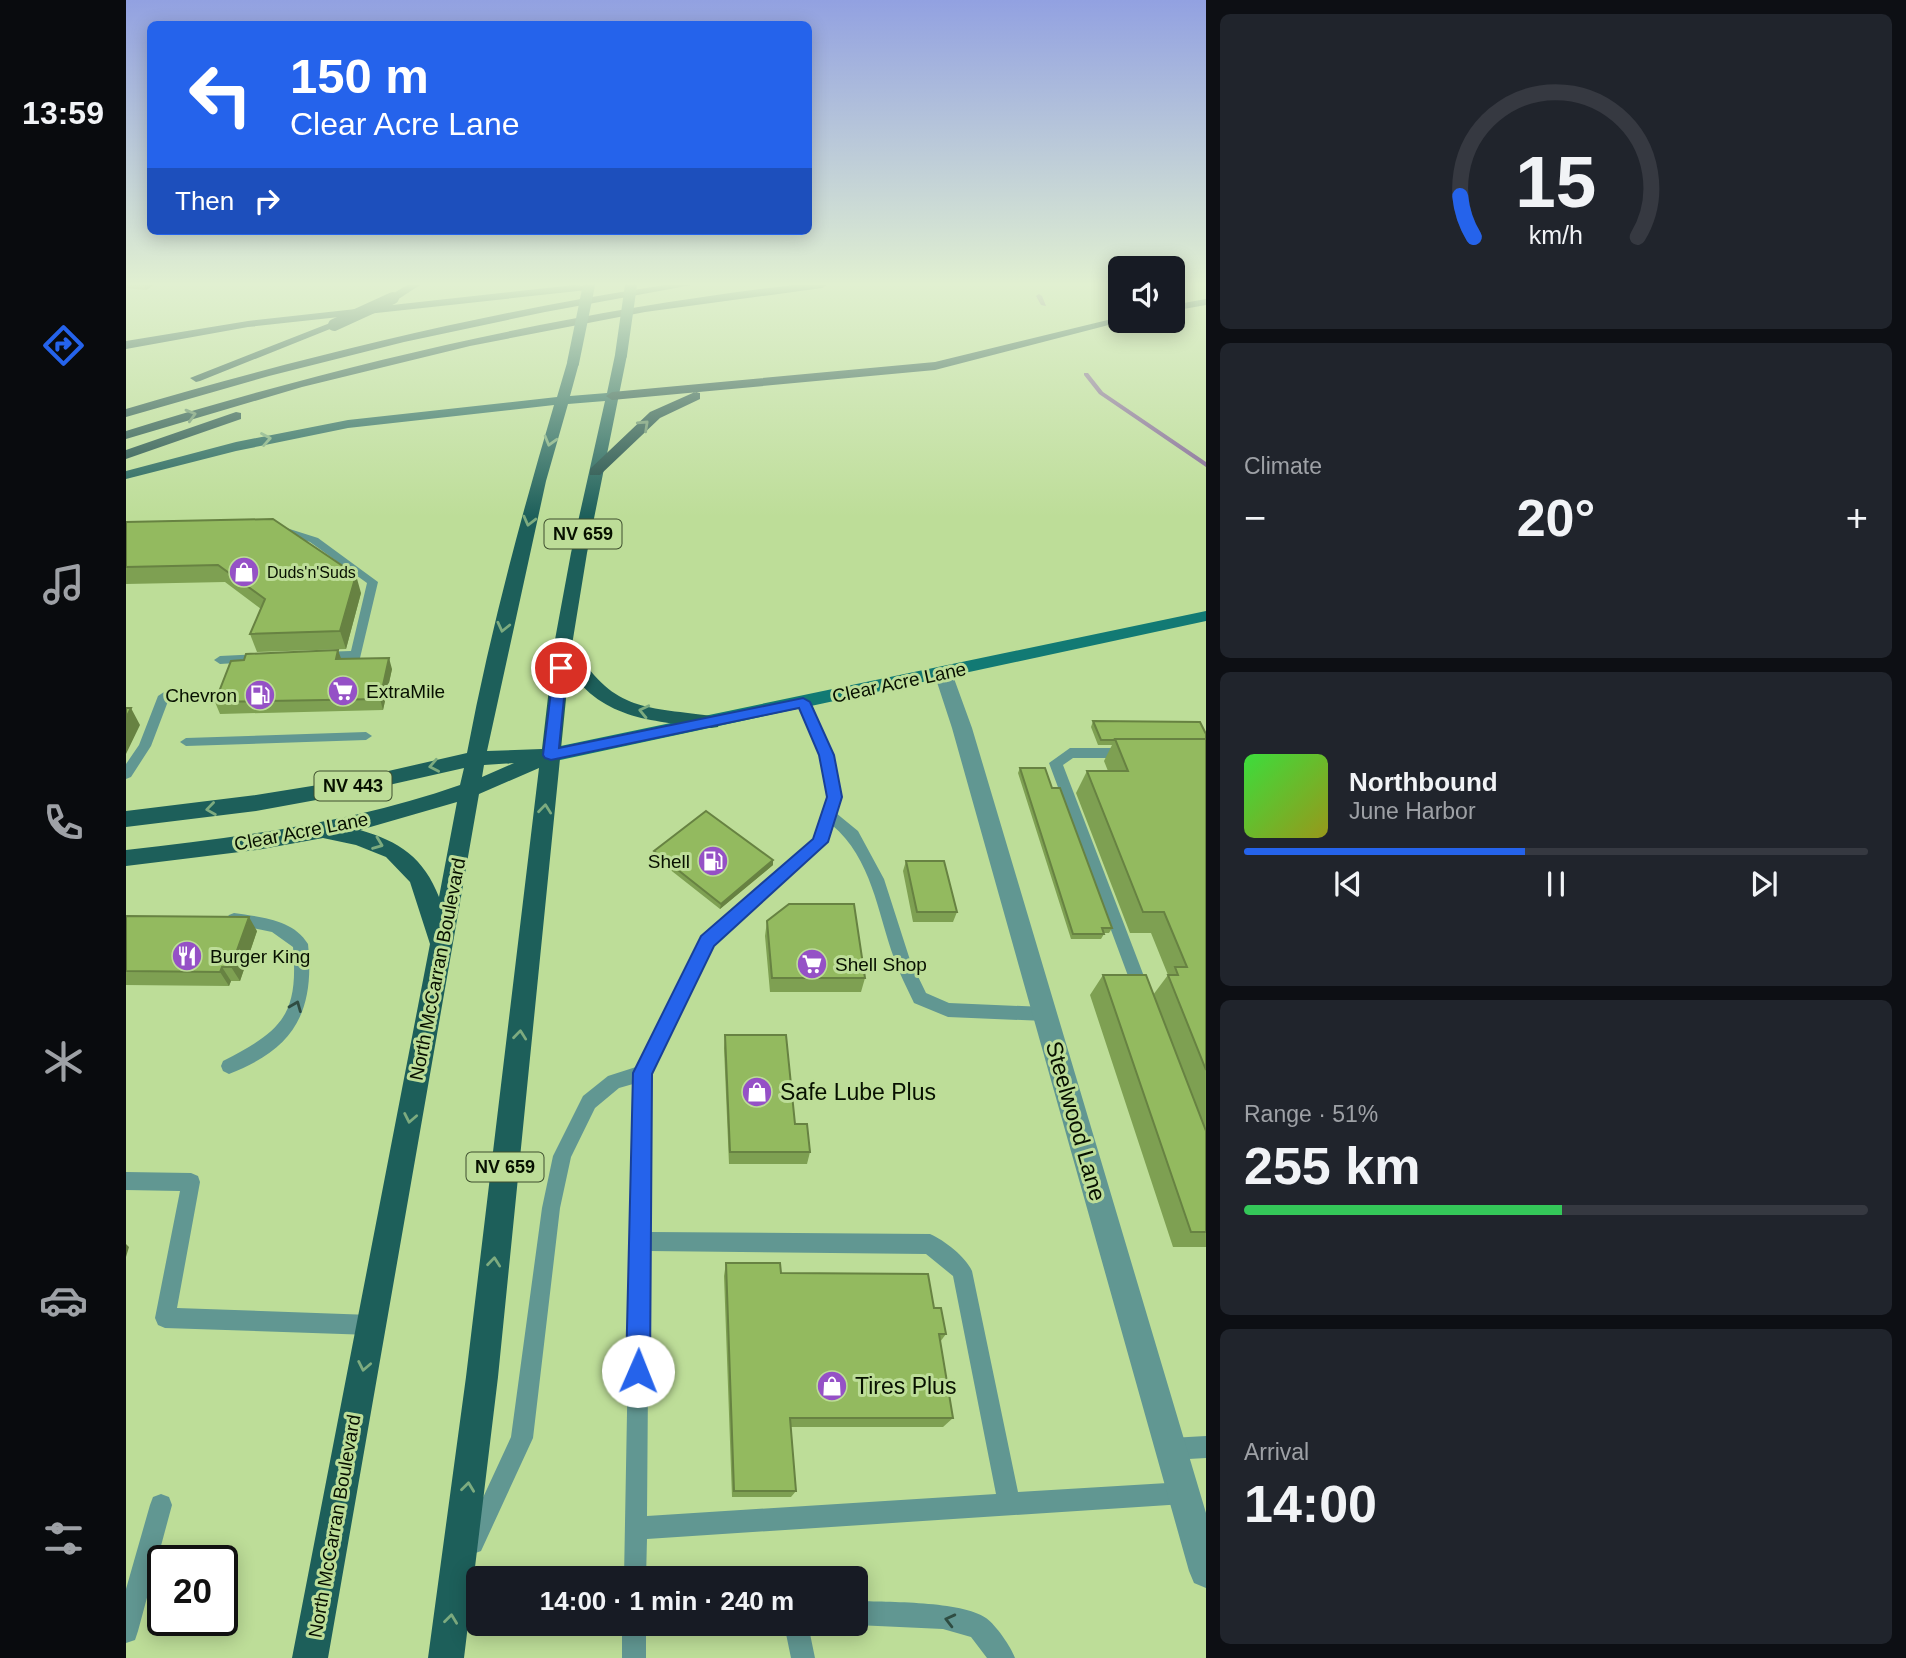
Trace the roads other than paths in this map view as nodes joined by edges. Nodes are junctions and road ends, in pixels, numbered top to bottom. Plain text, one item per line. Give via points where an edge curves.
1 (240, 362) edge
2 (301, 362) edge
3 (382, 362) edge
4 (413, 362) edge
5 (573, 362) edge
6 (619, 362) edge
7 (950, 362) edge
8 (727, 387) junction
9 (612, 396) junction
10 (126, 400) edge
11 (562, 401) junction
12 (126, 413) edge
13 (126, 435) edge
14 (126, 454) edge
15 (595, 472) junction
16 (126, 475) edge
17 (265, 525) edge
18 (1206, 616) edge
19 (563, 645) junction
20 (315, 657) edge
21 (274, 658) edge
22 (220, 660) dead end
23 (943, 673) junction
24 (164, 696) dead end
25 (803, 702) junction
26 (711, 722) junction
27 (366, 736) dead end
28 (186, 742) dead end
29 (1138, 753) edge
30 (551, 755) junction
31 (477, 758) junction
32 (126, 774) edge
33 (471, 790) junction
34 (828, 815) junction
35 (126, 819) edge
36 (311, 831) junction
37 (126, 858) edge
38 (213, 919) edge
39 (440, 955) junction
40 (1148, 1009) edge
41 (1045, 1014) junction
42 (229, 1066) dead end
43 (642, 1073) junction
44 (126, 1181) edge
45 (640, 1241) junction
46 (371, 1325) junction
47 (1206, 1447) edge
48 (1171, 1449) junction
49 (1184, 1493) junction
50 (161, 1504) dead end
51 (1009, 1504) junction
52 (636, 1528) junction
53 (635, 1566) edge
54 (1206, 1571) edge
55 (456, 1580) junction
56 (868, 1614) edge
57 (126, 1631) edge
58 (635, 1636) edge
59 (798, 1636) edge
60 (310, 1658) edge
61 (446, 1658) edge
62 (634, 1658) edge
63 (803, 1658) edge
64 (1003, 1658) edge

1 - 10 highway, bridge
2 - 12 highway
13 -> 3 highway
4 - 14 highway
5 - 11 main road, North McCarran Boulevard / NV 659, bridge
6 - 9 main road, NV 659, bridge
7 - 8 highway
8 - 9 highway
15 -> 8 highway via 655,415 674,403
9 - 11 main road
9 - 15 main road, NV 659
16 -> 11 main road via 250,442 350,424
11 -> 31 main road, North McCarran Boulevard / NV 659 via 513,584
15 - 19 main road, NV 659
17 - 20 lane via 314,540 373,582 356,655
18 - 23 street, Clear Acre Lane
26 -> 19 main road via 639,711 613,701 588,682
19 - 30 main road, NV 659
21 - 22 lane
23 - 25 street, Clear Acre Lane
23 - 41 street, Steelwood Lane
24 - 32 lane via 145,746
25 - 26 street, Clear Acre Lane
25 - 34 lane via 826,755 835,797
26 - 30 street, Clear Acre Lane
27 - 28 lane
29 - 40 lane via 1070,753 1056,763
30 - 31 main road, Clear Acre Lane / NV 443
30 - 33 main road, Clear Acre Lane / NV 443
55 -> 30 main road, NV 659
31 - 33 main road, North McCarran Boulevard / NV 659
31 -> 35 main road, Clear Acre Lane / NV 443 via 349,787
33 - 36 main road, Clear Acre Lane / NV 443
33 - 39 main road, North McCarran Boulevard / NV 659
34 - 41 lane via 853,835 877,878 902,960 920,998 948,1010
34 - 43 lane via 820,842 707,941
36 - 37 main road, Clear Acre Lane / NV 443
36 -> 39 main road via 356,836 403,856 422,882 434,913
42 -> 38 lane via 287,1028 300,994 303,968 300,944 276,926 247,919
39 -> 46 main road, North McCarran Boulevard / NV 659
41 - 48 street, Steelwood Lane
43 - 45 lane
43 - 55 lane via 614,1082 589,1102 562,1156 551,1208 522,1438
44 - 46 lane via 191,1182 165,1318
45 - 51 lane via 930,1244 962,1271
45 - 52 lane
46 -> 60 main road, North McCarran Boulevard / NV 659
47 - 48 lane
48 - 49 street, Steelwood Lane
49 - 51 lane
49 - 54 street, Steelwood Lane
50 - 57 lane
51 - 52 lane
52 - 53 lane
61 -> 55 main road, NV 659
64 -> 56 lane via 978,1627 943,1617
58 - 62 lane
59 - 63 lane

